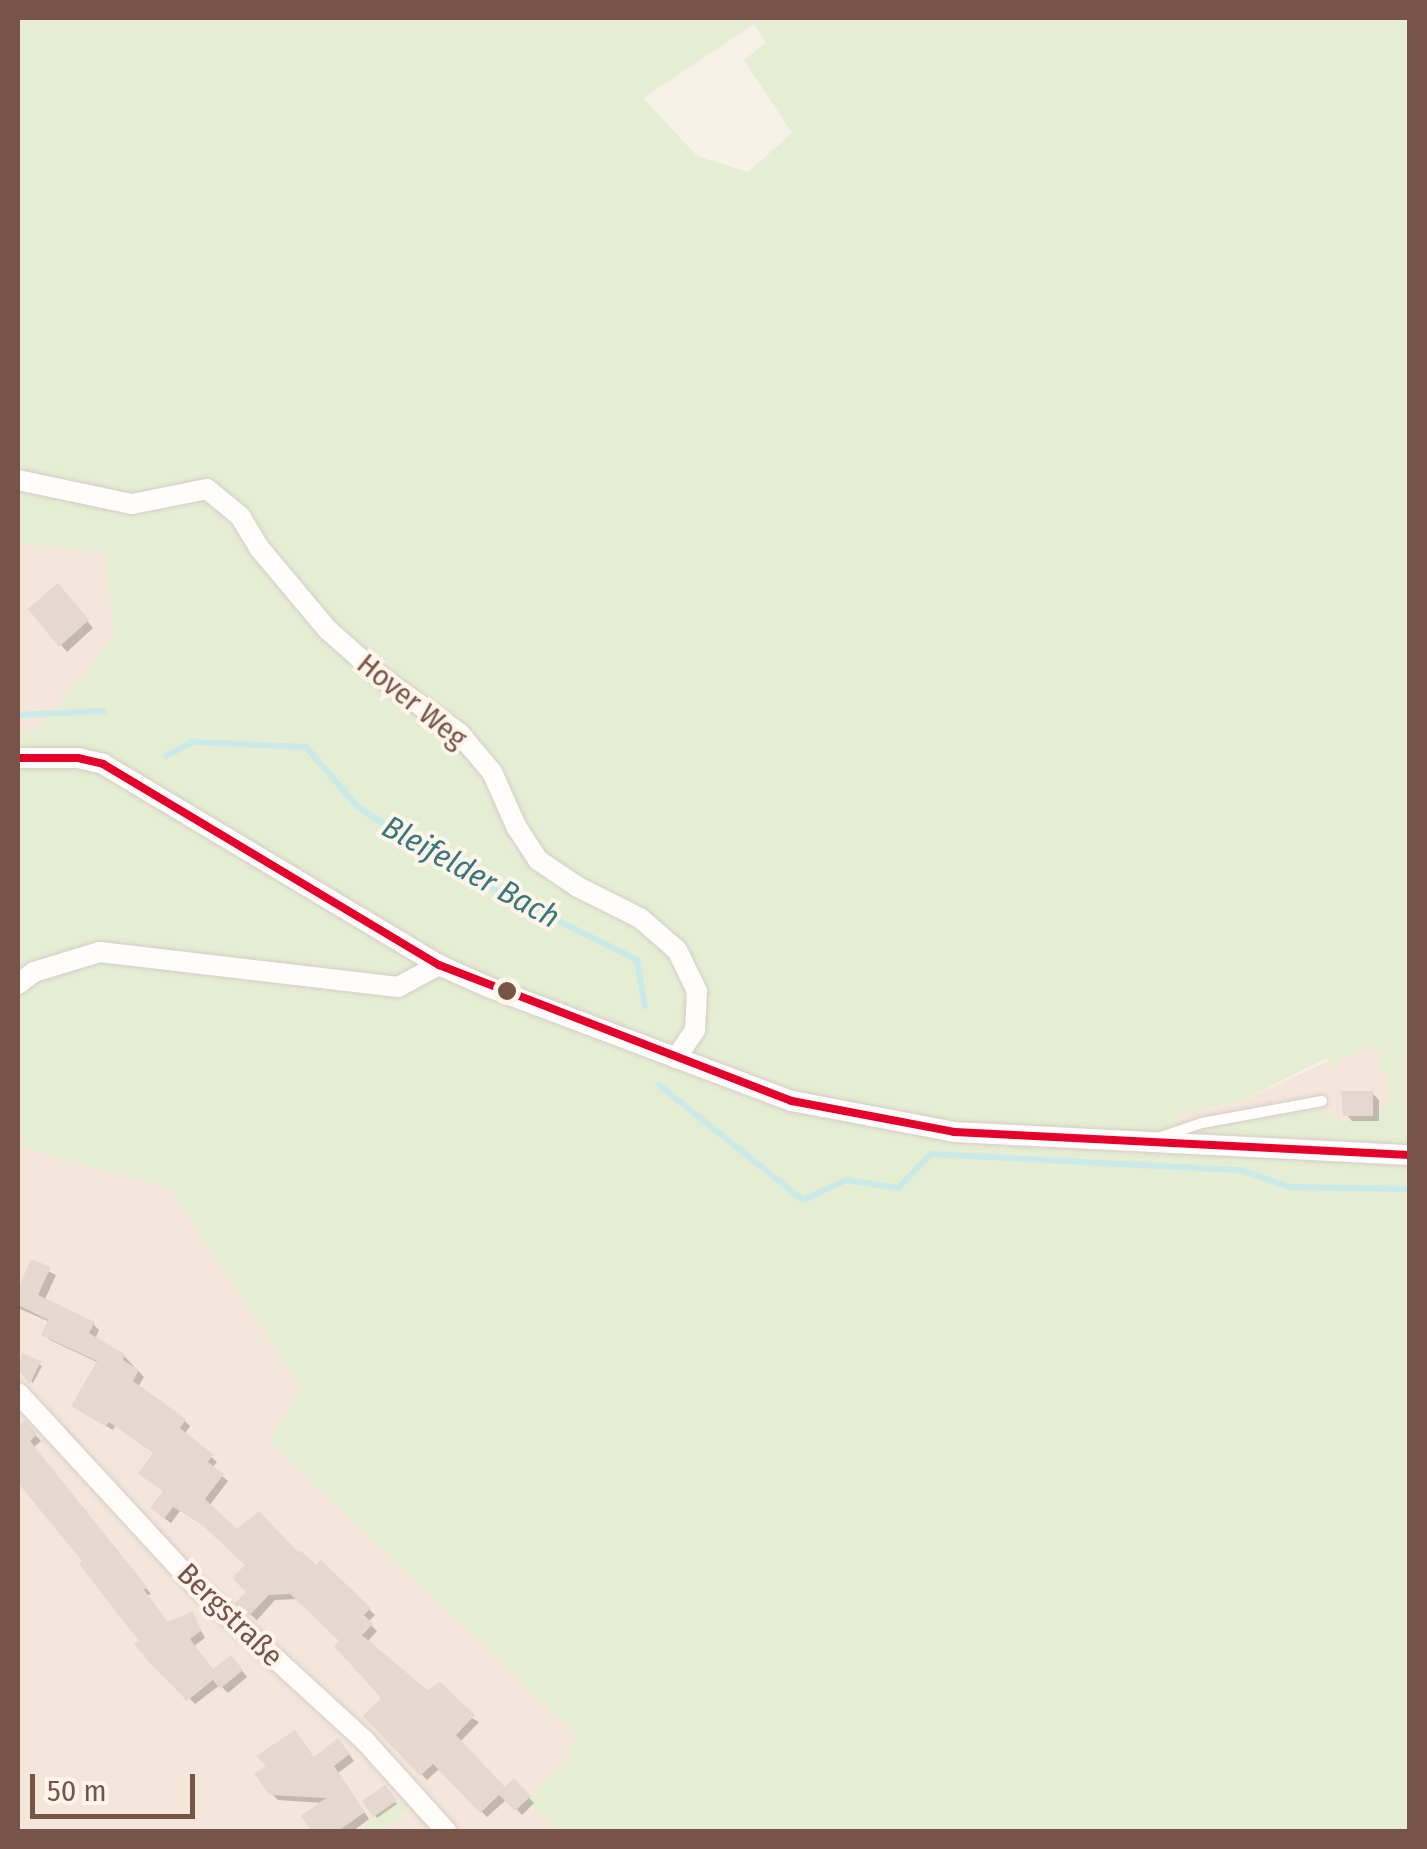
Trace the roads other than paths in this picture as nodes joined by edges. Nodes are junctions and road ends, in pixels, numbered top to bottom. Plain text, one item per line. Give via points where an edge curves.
1 (18, 480) edge
2 (18, 758) edge
3 (440, 965) junction
4 (18, 984) edge
5 (676, 1058) junction
6 (1322, 1102) dead end
7 (1146, 1143) junction
8 (1410, 1154) edge
9 (18, 1393) edge
10 (447, 1832) edge

1 - 5 street, Hover Weg via 132,504 208,488 240,516 328,630 459,733 492,772 538,860 640,918 677,950 697,991 695,1030
2 - 3 street via 102,764
3 - 4 street via 398,987 100,952 34,972
3 - 5 street
5 - 7 street via 792,1101 908,1126
6 - 7 lane via 1202,1123
7 - 8 street
9 - 10 street, Bergstraße via 197,1587 366,1742

